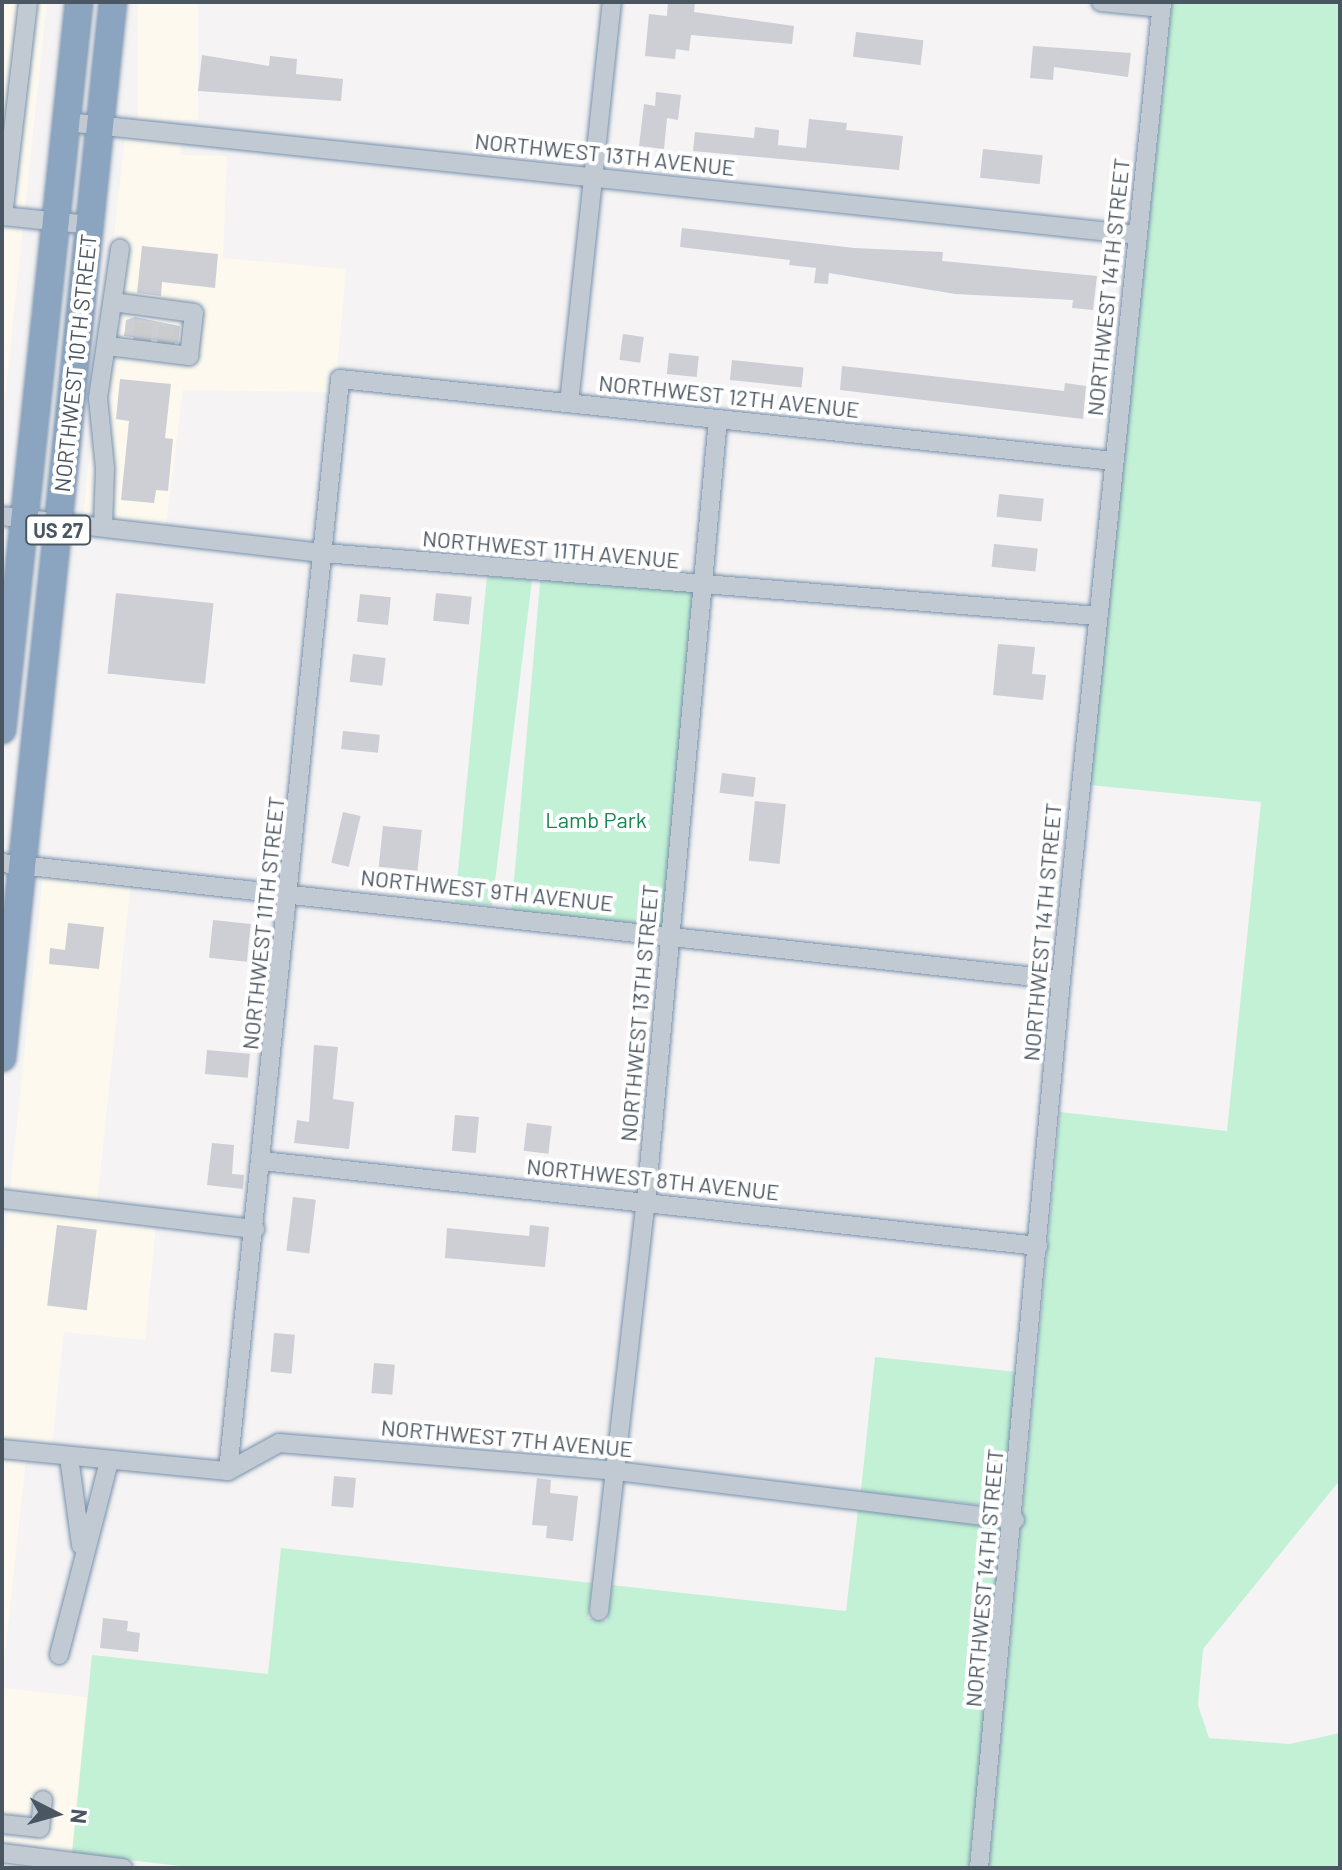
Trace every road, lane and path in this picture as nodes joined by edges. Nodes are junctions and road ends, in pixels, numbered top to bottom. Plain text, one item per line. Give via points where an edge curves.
1 (28, 2) edge
2 (79, 2) edge
3 (113, 2) edge
4 (612, 2) edge
5 (1101, 2) edge
6 (1161, 5) edge
7 (67, 122) junction
8 (100, 125) junction
9 (594, 177) junction
10 (3, 216) edge
11 (56, 221) junction
12 (90, 225) junction
13 (1138, 235) junction
14 (86, 261) junction
15 (113, 302) junction
16 (80, 318) junction
17 (111, 322) junction
18 (143, 330) junction
19 (108, 346) junction
20 (74, 365) junction
21 (103, 368) junction
22 (340, 379) joint
23 (569, 403) junction
24 (718, 419) junction
25 (69, 425) junction
26 (100, 429) junction
27 (1114, 461) junction
28 (13, 517) edge
29 (59, 521) junction
30 (103, 526) junction
31 (324, 553) junction
32 (701, 586) junction
33 (1097, 616) junction
34 (2, 730) edge
35 (12, 864) edge
36 (291, 893) junction
37 (671, 935) junction
38 (1061, 980) junction
39 (2, 1058) edge
40 (263, 1161) junction
41 (2, 1199) edge
42 (646, 1201) junction
43 (255, 1229) junction
44 (1038, 1246) junction
45 (2, 1449) edge
46 (69, 1457) junction
47 (109, 1462) junction
48 (228, 1471) junction
49 (616, 1471) junction
50 (1015, 1520) junction
51 (83, 1557) junction
52 (599, 1611) dead end
53 (59, 1655) dead end
54 (43, 1800) dead end
55 (2, 1824) edge
56 (2, 1853) edge
57 (114, 1867) edge
58 (979, 1868) edge

1 - 10 street
2 - 7 highway, NORTHWEST 10TH STREET / US 27
3 - 8 highway, NORTHWEST 10TH STREET / US 27
4 - 9 street
5 - 6 street
6 - 13 street, NORTHWEST 14TH STREET
7 - 8 street, NORTHWEST 13TH AVENUE
7 - 11 highway, NORTHWEST 10TH STREET / US 27
8 - 9 street, NORTHWEST 13TH AVENUE
8 - 12 highway, NORTHWEST 10TH STREET / US 27
9 - 13 street, NORTHWEST 13TH AVENUE
9 - 23 street
10 - 11 street
11 - 12 street
11 - 28 highway, NORTHWEST 10TH STREET / US 27
12 - 14 highway, NORTHWEST 10TH STREET / US 27
13 - 27 street, NORTHWEST 14TH STREET
14 - 15 street via 119,256
14 - 16 highway, NORTHWEST 10TH STREET / US 27
15 - 17 street
15 - 18 street
16 - 17 street
16 - 20 highway, NORTHWEST 10TH STREET / US 27
17 - 19 street
18 - 18 street via 168,333
18 - 19 street
19 - 21 street
20 - 21 street
20 - 25 highway, NORTHWEST 10TH STREET / US 27
21 - 26 street
22 - 23 street, NORTHWEST 12TH AVENUE
22 - 31 street, NORTHWEST 11TH STREET
23 - 24 street, NORTHWEST 12TH AVENUE
24 - 27 street, NORTHWEST 12TH AVENUE
24 - 32 street, NORTHWEST 13TH STREET
25 - 26 street
25 - 29 highway, NORTHWEST 10TH STREET / US 27
26 - 30 street
27 - 33 street, NORTHWEST 14TH STREET
28 - 29 street, NORTHWEST 11TH AVENUE
28 - 34 highway, NORTHWEST 10TH STREET / US 27
29 - 30 street, NORTHWEST 11TH AVENUE
29 - 35 highway, NORTHWEST 10TH STREET / US 27
30 - 31 street, NORTHWEST 11TH AVENUE
31 - 32 street, NORTHWEST 11TH AVENUE
31 - 36 street, NORTHWEST 11TH STREET
32 - 33 street, NORTHWEST 11TH AVENUE
32 - 37 street, NORTHWEST 13TH STREET
33 - 38 street, NORTHWEST 14TH STREET
35 - 36 street, NORTHWEST 9TH AVENUE
35 - 39 highway, NORTHWEST 10TH STREET / US 27
36 - 37 street, NORTHWEST 9TH AVENUE
36 - 40 street, NORTHWEST 11TH STREET
37 - 38 street, NORTHWEST 9TH AVENUE
37 - 42 street, NORTHWEST 13TH STREET
38 - 44 street, NORTHWEST 14TH STREET
40 - 42 street, NORTHWEST 8TH AVENUE
40 - 43 street, NORTHWEST 11TH STREET
41 - 43 street
42 - 44 street, NORTHWEST 8TH AVENUE
42 - 49 street, NORTHWEST 13TH STREET
43 - 48 street, NORTHWEST 11TH STREET
44 - 50 street, NORTHWEST 14TH STREET
45 - 46 street
46 - 47 street
46 - 51 street
47 - 48 street
47 - 51 street
48 - 49 street, NORTHWEST 7TH AVENUE via 279,1443
49 - 50 street, NORTHWEST 7TH AVENUE
49 - 52 street, NORTHWEST 13TH STREET
50 - 58 street, NORTHWEST 14TH STREET
51 - 53 street
54 - 55 street via 40,1828
56 - 57 street

